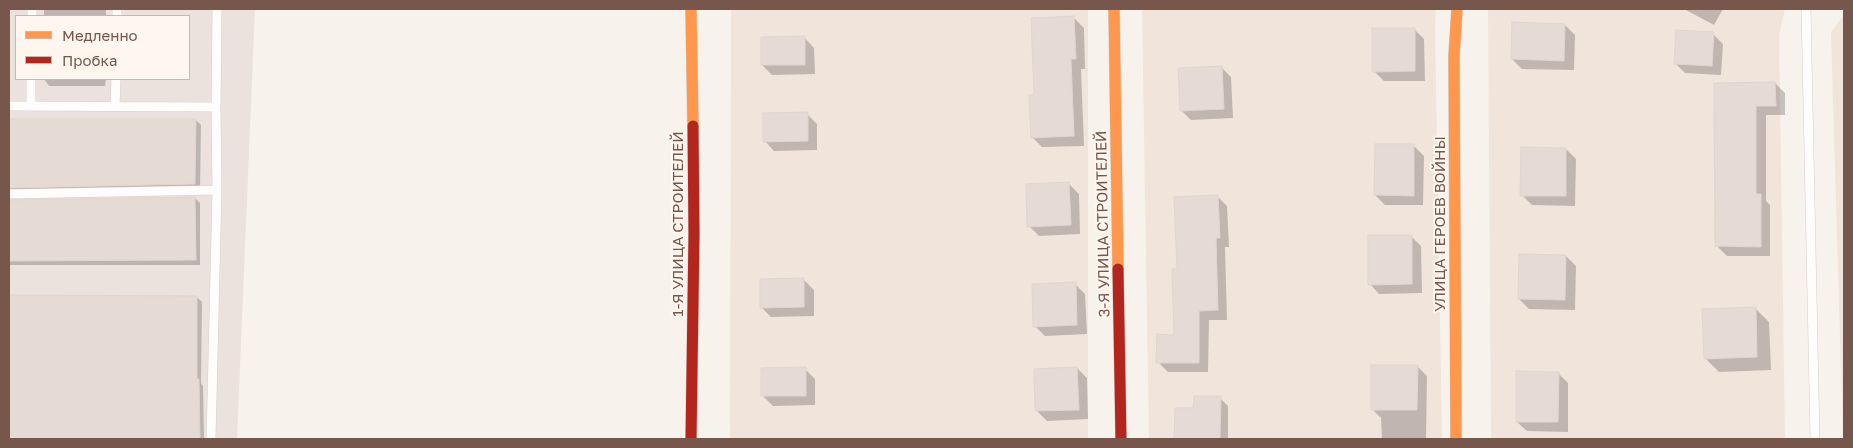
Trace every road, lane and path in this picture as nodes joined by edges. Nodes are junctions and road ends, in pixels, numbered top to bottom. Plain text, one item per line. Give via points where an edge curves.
1 (217, 9) edge
2 (692, 9) edge
3 (1114, 9) edge
4 (1457, 9) edge
5 (1806, 9) edge
6 (31, 80) edge
7 (116, 80) edge
8 (9, 106) edge
9 (31, 106) junction
10 (115, 106) junction
11 (216, 107) junction
12 (217, 190) junction
13 (9, 194) edge
14 (211, 439) edge
15 (691, 439) edge
16 (1121, 439) edge
17 (1456, 439) edge
18 (1815, 439) edge

1 - 11 lane
2 - 15 street, 1-Я УЛИЦА СТРОИТЕЛЕЙ via 694,234
3 - 16 street, 3-Я УЛИЦА СТРОИТЕЛЕЙ
4 - 17 street, УЛИЦА ГЕРОЕВ ВОЙНЫ via 1454,56
5 - 18 lane
6 - 9 lane
7 - 10 lane
8 - 9 lane
9 - 10 lane
10 - 11 lane
11 - 12 lane
12 - 13 lane
12 - 14 lane

